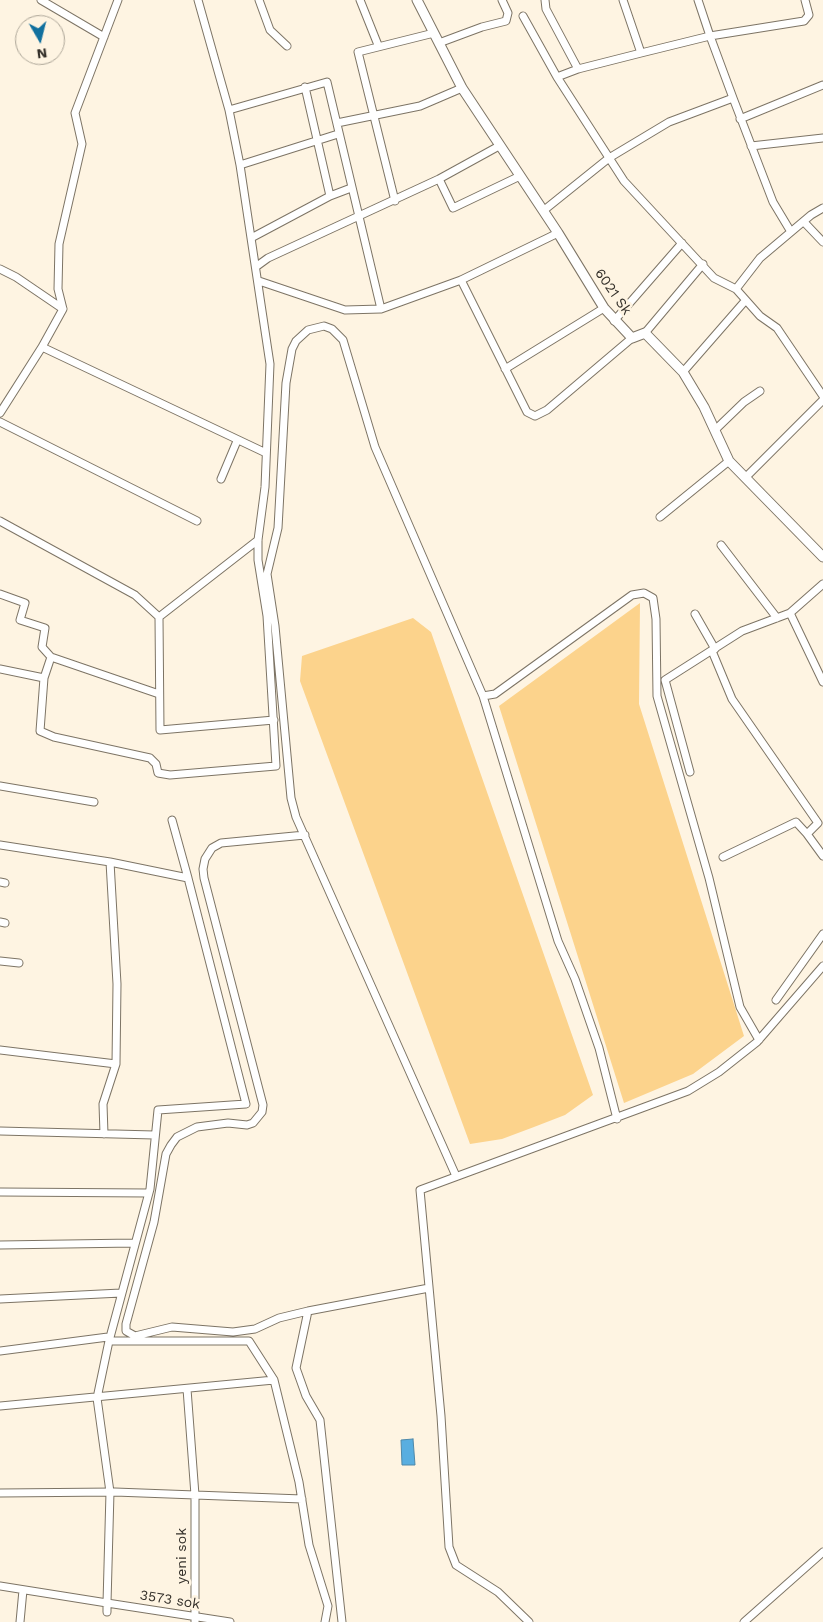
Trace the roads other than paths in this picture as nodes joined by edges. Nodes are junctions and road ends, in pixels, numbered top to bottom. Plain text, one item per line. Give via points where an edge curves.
1 (41, 0) edge
2 (118, 0) edge
3 (198, 0) edge
4 (259, 0) edge
5 (360, 0) edge
6 (418, 0) edge
7 (502, 0) edge
8 (545, 0) edge
9 (623, 0) edge
10 (698, 0) edge
11 (805, 0) edge
12 (523, 16) dead end
13 (434, 33) junction
14 (104, 36) junction
15 (710, 36) junction
16 (440, 43) junction
17 (378, 45) junction
18 (287, 46) dead end
19 (641, 53) junction
20 (578, 69) junction
21 (557, 77) junction
22 (823, 85) edge
23 (305, 87) junction
24 (462, 88) junction
25 (733, 98) junction
26 (228, 110) junction
27 (374, 115) junction
28 (740, 119) junction
29 (337, 123) junction
30 (338, 134) junction
31 (823, 138) edge
32 (316, 140) junction
33 (499, 146) junction
34 (751, 146) junction
35 (609, 158) junction
36 (240, 165) junction
37 (520, 176) junction
38 (439, 179) junction
39 (351, 188) junction
40 (330, 196) junction
41 (395, 201) junction
42 (823, 208) edge
43 (543, 211) junction
44 (359, 217) junction
45 (804, 222) junction
46 (791, 232) junction
47 (558, 233) junction
48 (253, 237) junction
49 (823, 242) edge
50 (682, 243) junction
51 (703, 264) junction
52 (257, 266) junction
53 (0, 270) edge
54 (461, 280) junction
55 (259, 281) junction
56 (736, 290) junction
57 (745, 301) junction
58 (604, 308) junction
59 (62, 309) junction
60 (381, 309) junction
61 (614, 321) junction
62 (645, 334) junction
63 (632, 338) junction
64 (42, 348) junction
65 (505, 369) junction
66 (683, 372) junction
67 (760, 391) dead end
68 (823, 398) edge
69 (0, 413) edge
70 (0, 422) edge
71 (715, 430) junction
72 (237, 441) junction
73 (266, 453) junction
74 (729, 461) junction
75 (746, 477) junction
76 (221, 479) dead end
77 (660, 516) dead end
78 (0, 521) edge
79 (197, 521) dead end
80 (258, 540) junction
81 (721, 545) dead end
82 (823, 557) edge
83 (823, 584) edge
84 (0, 594) edge
85 (790, 613) junction
86 (695, 614) dead end
87 (159, 617) junction
88 (777, 618) junction
89 (714, 650) junction
90 (51, 657) junction
91 (0, 669) edge
92 (44, 678) junction
93 (823, 682) edge
94 (159, 694) junction
95 (483, 696) junction
96 (274, 720) junction
97 (690, 772) dead end
98 (0, 786) edge
99 (94, 802) dead end
100 (172, 820) dead end
101 (807, 834) junction
102 (305, 835) junction
103 (0, 845) edge
104 (823, 856) edge
105 (723, 857) dead end
106 (110, 862) junction
107 (188, 878) junction
108 (823, 934) edge
109 (0, 961) edge
110 (19, 963) dead end
111 (823, 966) edge
112 (776, 1000) dead end
113 (759, 1040) junction
114 (0, 1050) edge
115 (116, 1064) junction
116 (617, 1119) junction
117 (0, 1131) edge
118 (104, 1134) junction
119 (154, 1135) junction
120 (456, 1176) junction
121 (0, 1192) edge
122 (148, 1194) junction
123 (134, 1243) junction
124 (0, 1245) edge
125 (428, 1288) junction
126 (121, 1293) junction
127 (0, 1299) edge
128 (308, 1311) junction
129 (108, 1339) junction
130 (0, 1351) edge
131 (274, 1380) junction
132 (186, 1389) junction
133 (97, 1398) junction
134 (0, 1406) edge
135 (110, 1492) junction
136 (0, 1494) edge
137 (195, 1495) junction
138 (302, 1499) junction
139 (823, 1552) edge
140 (0, 1586) edge
141 (23, 1590) junction
142 (107, 1603) junction
143 (107, 1612) dead end
144 (195, 1619) edge
145 (20, 1622) edge
146 (230, 1622) edge
147 (325, 1622) edge
148 (342, 1622) edge
149 (529, 1622) edge
150 (744, 1622) edge

1 - 14 street
2 - 14 street
3 - 26 street
4 - 18 street via 270,30
5 - 17 street
6 - 13 street, 6021 Sk
7 - 16 street via 508,13 506,21
8 - 20 street via 546,9
9 - 19 street
10 - 15 street
11 - 15 street via 809,15 804,21
12 - 21 street
13 - 16 street, 6021 Sk
13 - 17 street
14 - 59 street via 75,113 82,144 59,244 58,289
15 - 19 street
15 - 25 street
16 - 24 street, 6021 Sk
17 - 27 street via 358,52
19 - 20 street
20 - 21 street
21 - 35 street
22 - 28 street
23 - 26 street
23 - 29 street via 327,82
23 - 32 street
24 - 27 street via 420,106
24 - 33 street, 6021 Sk
25 - 28 street
25 - 35 street via 669,122
26 - 36 street
27 - 29 street
27 - 41 street
28 - 34 street
29 - 30 street
30 - 32 street
30 - 39 street
31 - 34 street
32 - 36 street
32 - 40 street
33 - 37 street, 6021 Sk
33 - 38 street
34 - 46 street via 773,202
35 - 43 street
35 - 50 street via 624,182
36 - 48 street
37 - 38 street via 453,208
37 - 43 street, 6021 Sk
38 - 41 street
39 - 40 street
39 - 44 street
40 - 48 street
41 - 44 street
42 - 45 street
43 - 47 street, 6021 Sk
44 - 52 street
44 - 60 street
45 - 46 street
45 - 49 street
46 - 56 street via 760,258
47 - 54 street
47 - 58 street, 6021 Sk
48 - 52 street
50 - 51 street
50 - 61 street
51 - 56 street via 714,278
51 - 62 street
52 - 55 street
53 - 59 street via 16,277
54 - 60 street
54 - 65 street
55 - 60 street via 345,310
55 - 73 street via 270,364
56 - 57 street
57 - 66 street
57 - 68 street via 777,328
58 - 61 street, 6021 Sk
58 - 65 street
59 - 64 street
61 - 63 street, 6021 Sk
62 - 63 street
62 - 66 street
63 - 65 street via 547,410 535,416 527,412
64 - 69 street
64 - 72 street
66 - 71 street
67 - 71 street
68 - 75 street
70 - 79 street
71 - 74 street
72 - 73 street
72 - 76 street
73 - 80 street
74 - 75 street
74 - 77 street
75 - 82 street
78 - 87 street via 134,595
80 - 87 street
80 - 96 street
81 - 88 street
83 - 85 street
84 - 90 street via 25,603 20,620 45,628 42,647
85 - 88 street
85 - 93 street
86 - 89 street
87 - 94 street
88 - 89 street via 742,631
89 - 97 street via 666,680
89 - 101 street via 732,700 818,823
90 - 92 street
90 - 94 street
91 - 92 street
92 - 96 street via 40,731 150,758 158,773 170,775 276,766
94 - 96 street via 160,730
95 - 102 street via 376,447 343,340 324,326 308,330 292,350 286,383 278,528 267,574 275,626 287,777 293,808
95 - 113 street via 495,694 632,595 640,592 650,595 656,606 657,696 715,903 740,1007
95 - 116 street via 558,942 575,979 599,1048
98 - 99 street
100 - 107 street
101 - 104 street
101 - 105 street via 796,822
102 - 120 street
102 - 128 street via 221,843 212,848 205,859 204,878 261,1096 262,1112 247,1125 228,1123 197,1127 177,1137 171,1145 166,1154 154,1222 126,1331 135,1336 172,1327 233,1332 255,1329 279,1318
103 - 106 street
106 - 107 street
106 - 115 street
107 - 119 street via 246,1104 158,1110
108 - 112 street
109 - 110 street
111 - 113 street
113 - 116 street via 719,1072 688,1091
114 - 115 street
115 - 118 street via 103,1104
116 - 120 street via 581,1129
117 - 118 street
118 - 119 street
119 - 122 street
120 - 125 street via 420,1190
121 - 122 street
122 - 123 street
123 - 124 street
123 - 126 street
125 - 128 street
125 - 149 street via 450,1553 456,1565 498,1592
126 - 127 street
126 - 129 street
128 - 148 street via 296,1368 306,1396 320,1420
129 - 130 street
129 - 131 street via 250,1341
129 - 133 street
131 - 132 street
131 - 138 street
132 - 133 street
132 - 137 street, yeni sok
133 - 134 street
133 - 135 street
135 - 136 street
135 - 137 street
135 - 142 street
137 - 138 street
137 - 144 street, yeni sok
138 - 147 street via 309,1544 328,1606
139 - 150 street
140 - 141 street, 3573 sok
141 - 142 street, 3573 sok
141 - 145 street
142 - 143 street
142 - 144 street, 3573 sok
144 - 146 street, 3573 sok

